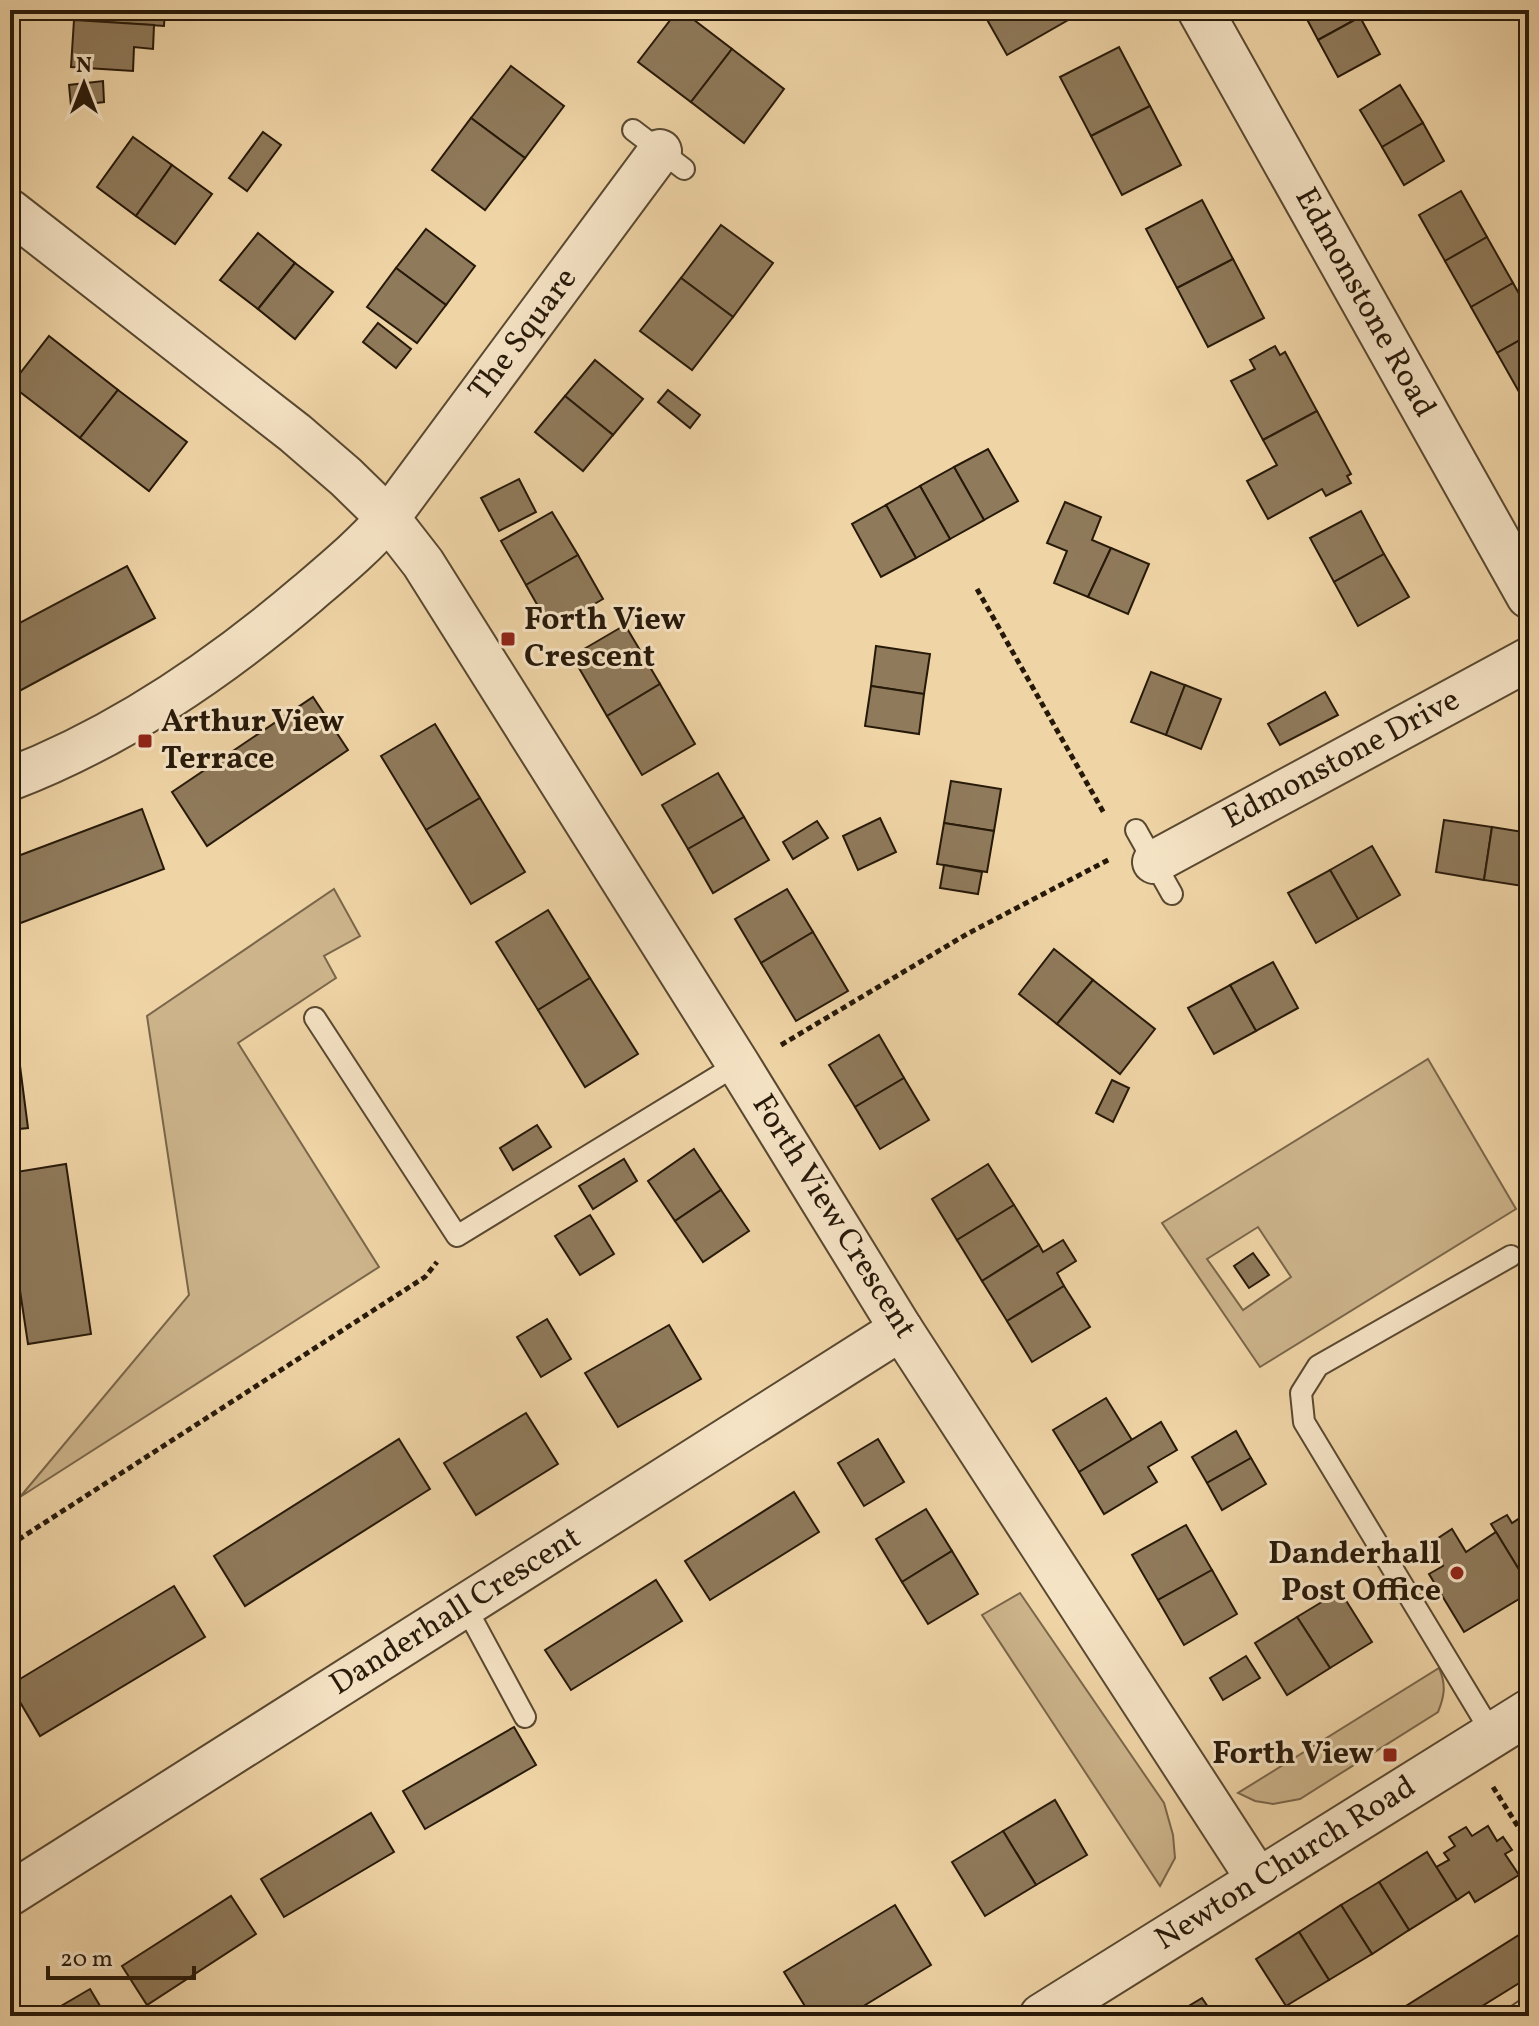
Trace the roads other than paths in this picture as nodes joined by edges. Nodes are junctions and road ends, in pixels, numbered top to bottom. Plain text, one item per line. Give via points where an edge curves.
1 (1200, 10) edge
2 (659, 150) dead end
3 (10, 211) edge
4 (388, 518) junction
5 (1529, 596) edge
6 (1529, 659) edge
7 (10, 779) edge
8 (1146, 855) road end
9 (315, 1018) dead end
10 (738, 1064) junction
11 (1511, 1256) dead end
12 (901, 1329) junction
13 (465, 1606) junction
14 (1529, 1712) edge
15 (525, 1717) dead end
16 (1481, 1742) junction
17 (1259, 1881) junction
18 (10, 1894) edge
19 (1529, 2007) edge
20 (1042, 2016) edge
21 (1516, 2016) edge

1 - 5 street, Edmonstone Road
2 - 4 street, The Square
3 - 4 street, Forth View Crescent via 295,433
4 - 7 street via 266,629 212,668 142,716
4 - 10 street, Forth View Crescent via 471,637
6 - 8 street, Edmonstone Drive
9 - 10 lane via 457,1236
10 - 12 street, Forth View Crescent
11 - 16 lane via 1318,1366 1301,1393 1304,1422
12 - 13 street, Danderhall Crescent
12 - 17 street, Forth View Crescent
13 - 15 lane
13 - 18 street, Danderhall Crescent
14 - 16 street, Newton Church Road
16 - 17 street, Newton Church Road
17 - 20 street, Newton Church Road
19 - 21 lane

